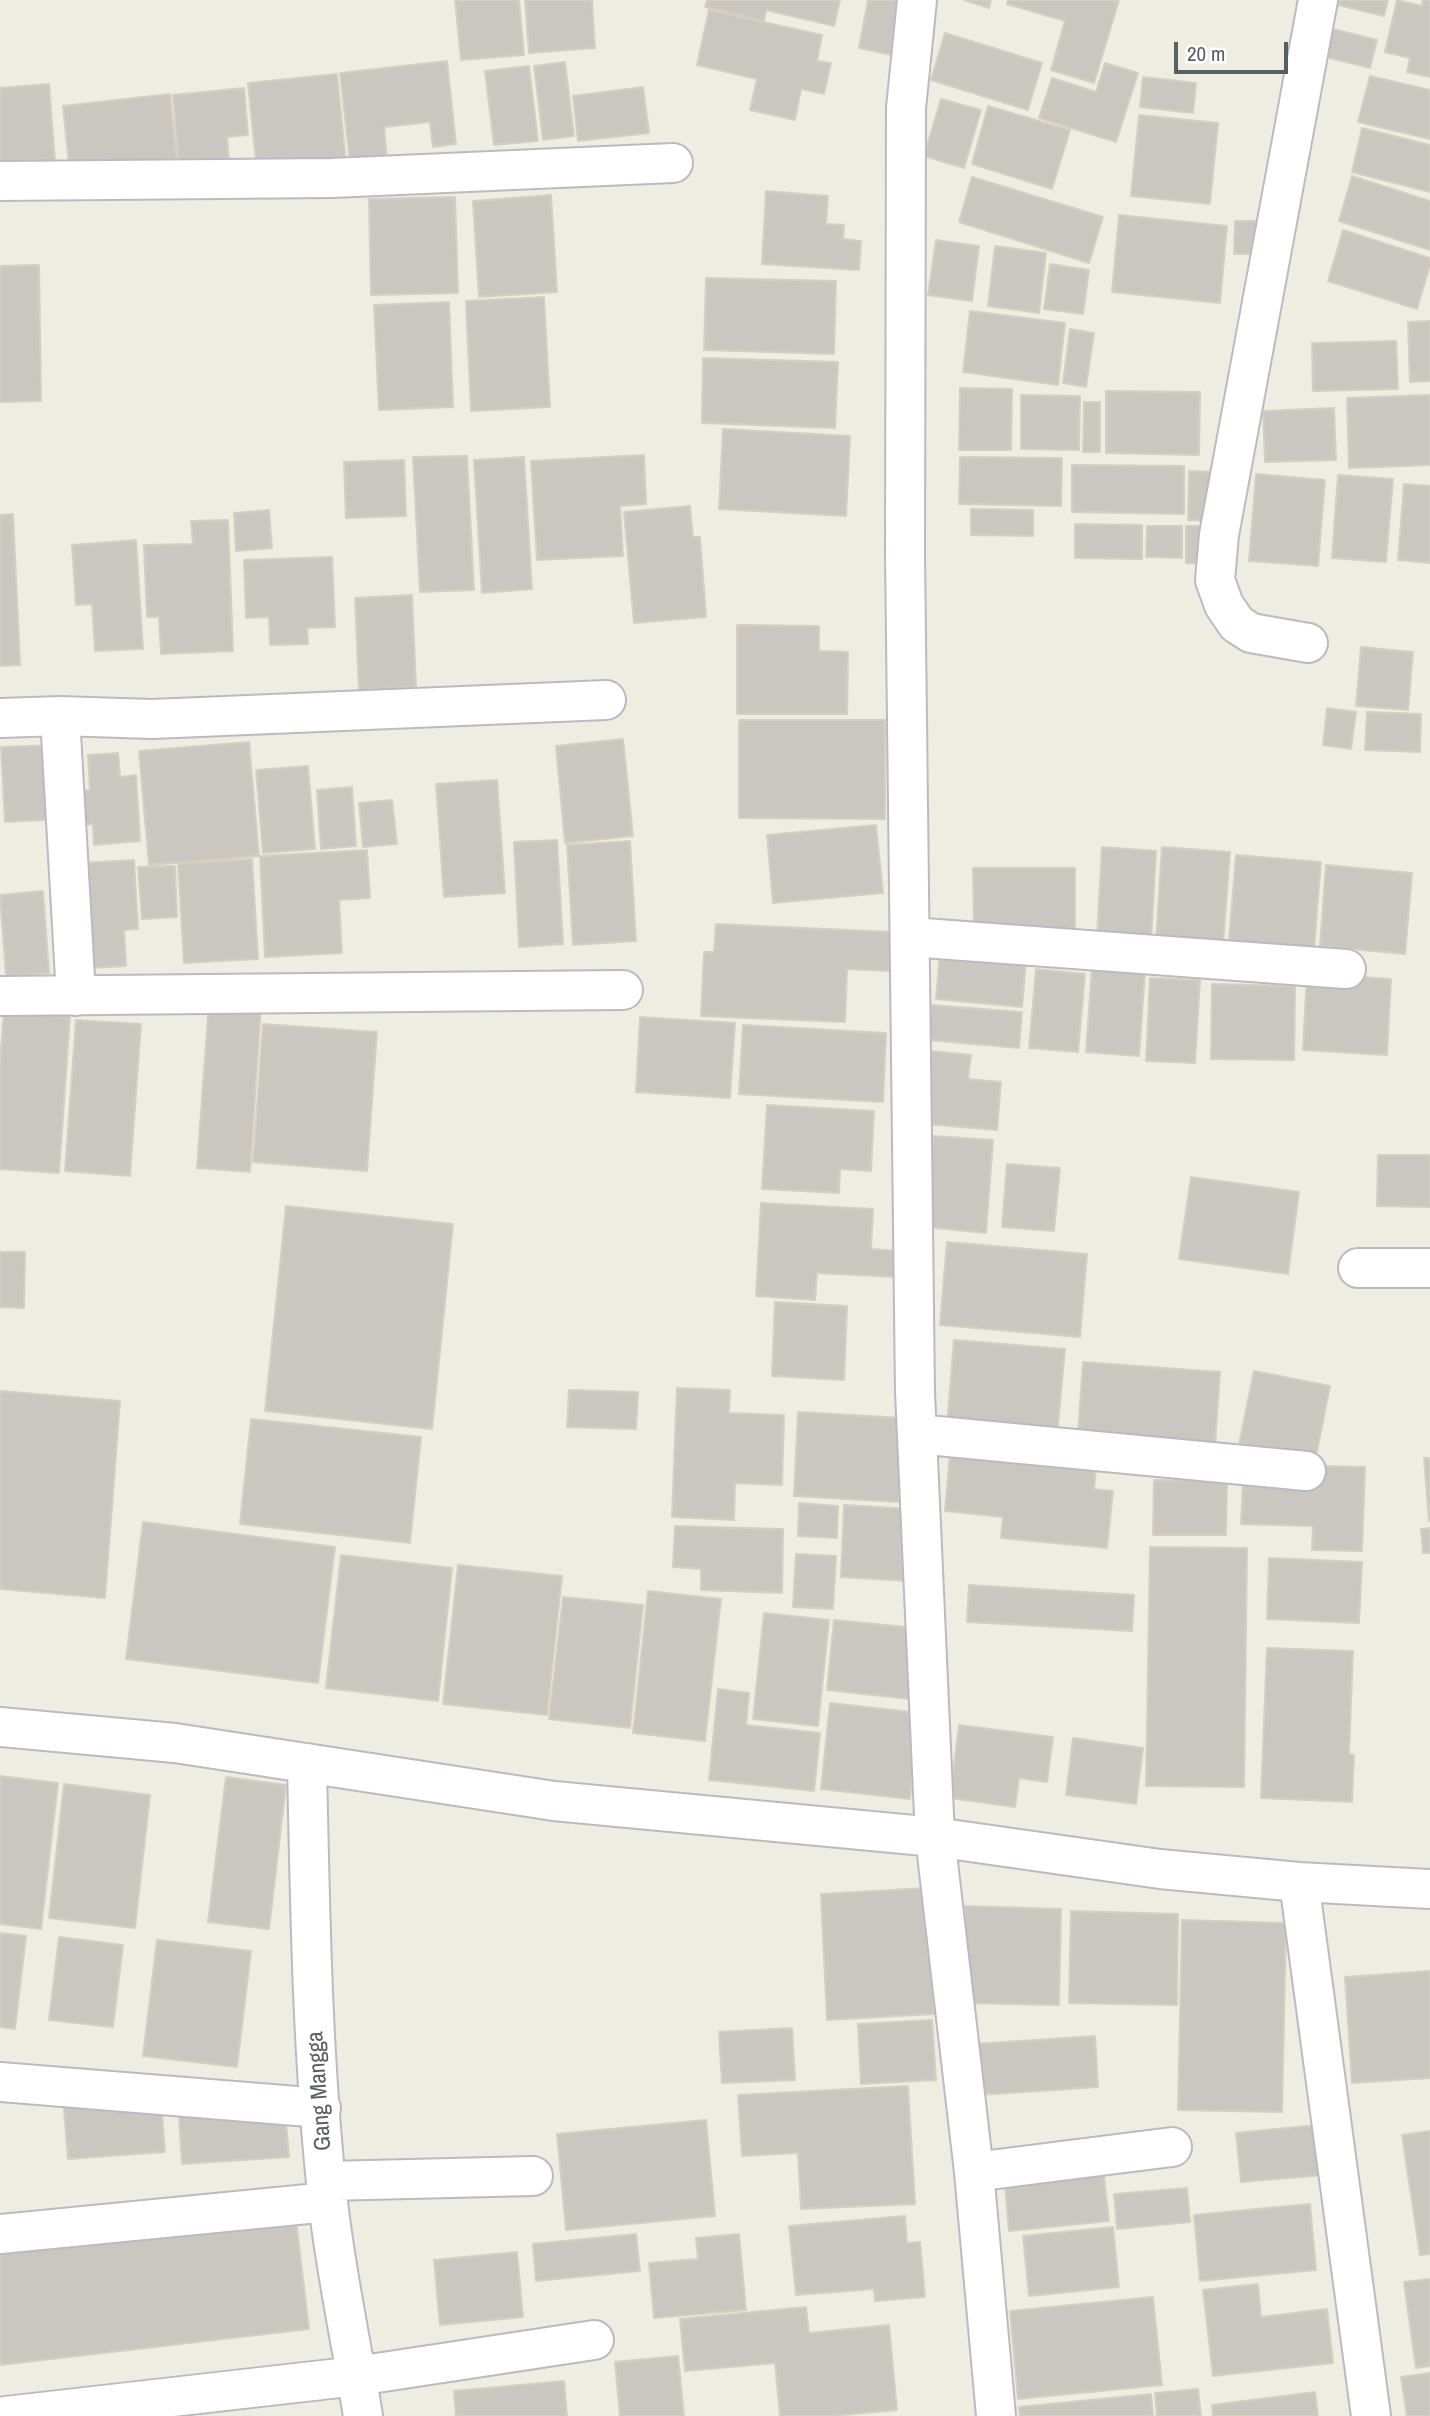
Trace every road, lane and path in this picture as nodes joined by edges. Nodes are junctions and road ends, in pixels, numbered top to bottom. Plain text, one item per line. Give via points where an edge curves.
1 (917, 0) edge
2 (1318, 0) edge
3 (673, 163) dead end
4 (0, 181) edge
5 (1308, 643) dead end
6 (606, 700) dead end
7 (60, 716) junction
8 (0, 718) edge
9 (910, 937) junction
10 (1346, 969) dead end
11 (623, 990) dead end
12 (0, 996) edge
13 (76, 996) junction
14 (1358, 1268) dead end
15 (1430, 1268) edge
16 (917, 1434) junction
17 (1306, 1471) dead end
18 (0, 1727) edge
19 (307, 1763) junction
20 (935, 1837) junction
21 (1300, 1882) junction
22 (1430, 1889) edge
23 (0, 2082) edge
24 (321, 2108) junction
25 (1172, 2147) dead end
26 (974, 2172) junction
27 (533, 2176) dead end
28 (328, 2192) junction
29 (0, 2234) edge
30 (594, 2340) dead end
31 (357, 2376) junction
32 (6, 2416) edge
33 (363, 2416) edge
34 (996, 2416) edge
35 (1371, 2416) edge

1 - 9 street via 905,122
2 - 5 street via 1219,535 1215,580 1237,624 1251,633
3 - 4 street via 332,178
6 - 7 street via 152,719
7 - 8 street
7 - 13 street
9 - 10 street
9 - 16 street
11 - 13 street
12 - 13 street
14 - 15 street
16 - 17 street
16 - 20 street
18 - 19 street via 175,1743
19 - 20 street via 554,1801
19 - 24 street, Gang Mangga via 310,1927
20 - 21 street via 1160,1869
20 - 26 street
21 - 22 street
21 - 35 street
23 - 24 street
24 - 28 street, Gang Mangga
25 - 26 street
26 - 34 street
27 - 28 street
28 - 29 street
28 - 31 street, Gang Mangga
30 - 31 street
31 - 32 street
31 - 33 street, Gang Mangga

